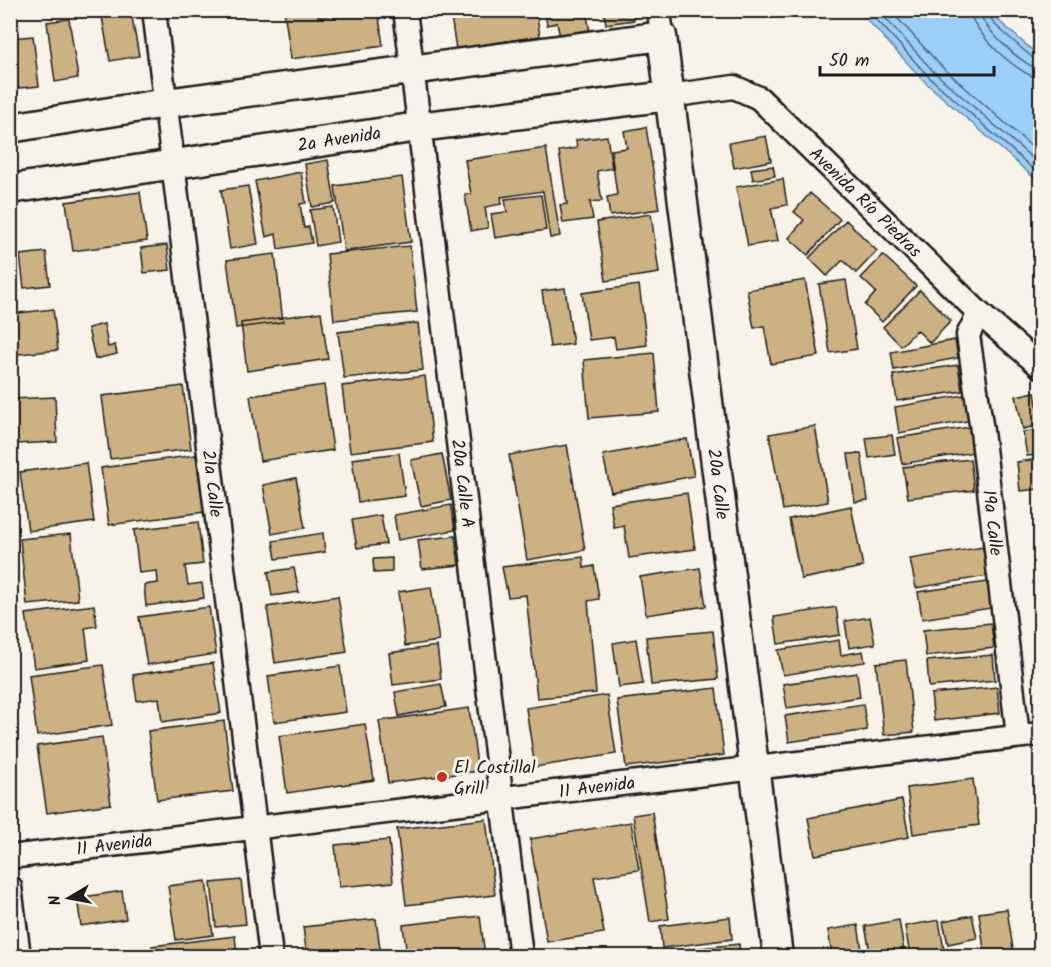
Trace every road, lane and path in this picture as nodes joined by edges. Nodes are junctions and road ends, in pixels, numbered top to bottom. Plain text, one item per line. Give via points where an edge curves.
1 (154, 10) edge
2 (405, 10) edge
3 (660, 23) edge
4 (412, 71) junction
5 (669, 96) junction
6 (166, 102) junction
7 (418, 126) junction
8 (10, 128) edge
9 (173, 163) junction
10 (10, 189) edge
11 (979, 313) junction
12 (1041, 366) edge
13 (1041, 734) edge
14 (1018, 736) junction
15 (754, 767) junction
16 (502, 797) junction
17 (256, 827) junction
18 (10, 857) edge
19 (10, 887) edge
20 (19, 957) edge
21 (271, 957) edge
22 (521, 957) edge
23 (778, 957) edge

1 - 6 street, 21a Calle
2 - 4 street, 20a Calle A
3 - 4 street
3 - 5 street, 20a Calle
4 - 6 street
4 - 7 street, 20a Calle A
5 - 7 street, 2a Avenida
5 - 11 street, Avenida Río Piedras via 734,87 759,98
5 - 15 street, 20a Calle
6 - 8 street
6 - 9 street, 21a Calle
7 - 9 street, 2a Avenida
7 - 16 street, 20a Calle A
9 - 10 street, 2a Avenida
9 - 17 street, 21a Calle
11 - 12 street, Avenida Río Piedras
11 - 14 street, 19a Calle via 968,335
13 - 14 street, 11 Avenida
14 - 15 street, 11 Avenida
15 - 16 street, 11 Avenida
15 - 23 street, 20a Calle
16 - 17 street, 11 Avenida
16 - 22 street, 20a Calle A
17 - 18 street, 11 Avenida
17 - 21 street, 21a Calle
19 - 20 street

